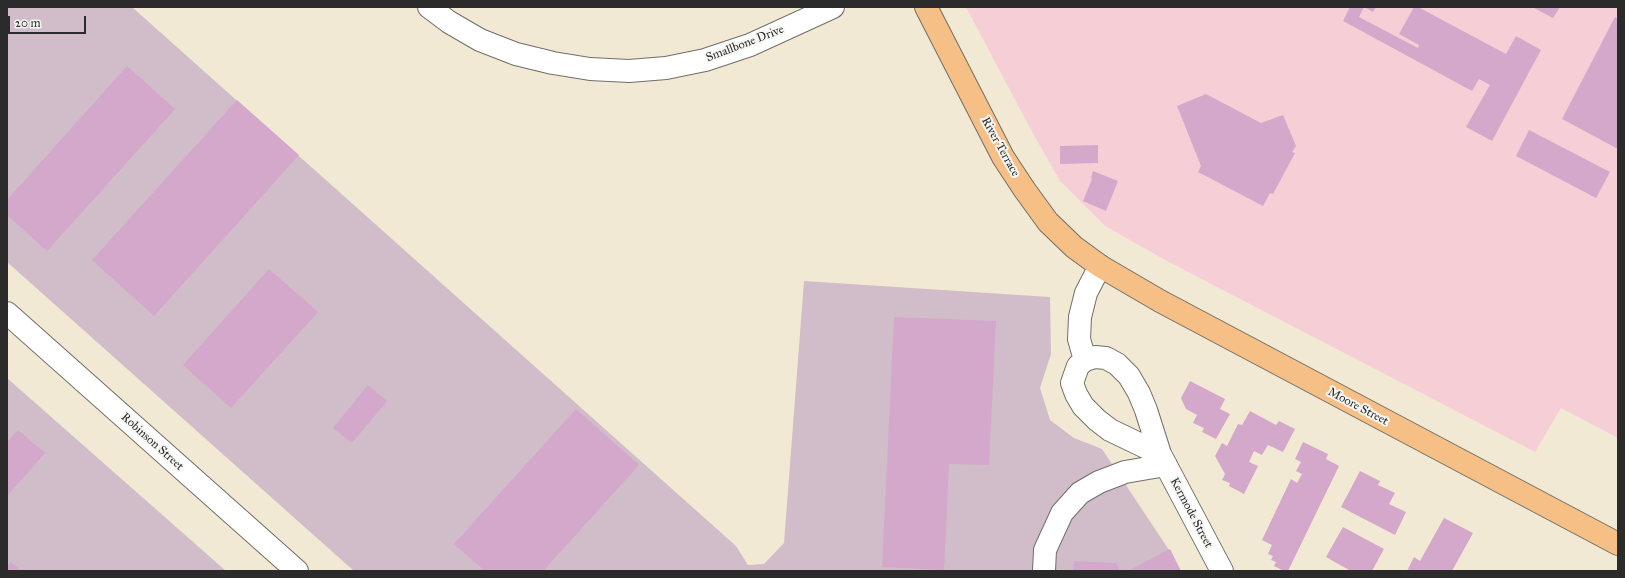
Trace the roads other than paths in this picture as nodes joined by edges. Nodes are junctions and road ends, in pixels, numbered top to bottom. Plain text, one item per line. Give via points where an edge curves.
1 (429, 7) edge
2 (833, 7) edge
3 (926, 7) edge
4 (1100, 266) junction
5 (7, 312) edge
6 (1085, 360) junction
7 (1163, 460) junction
8 (1618, 544) edge
9 (297, 571) edge
10 (1044, 571) edge
11 (1222, 571) edge

1 - 2 street, Smallbone Drive via 480,40 516,54 590,69 629,71 666,68 705,60 750,45
3 - 4 main road, River Terrace via 1003,156 1024,189 1048,222 1074,247
4 - 6 street via 1086,293 1080,317 1079,339
4 - 8 main road, Moore Street via 1160,302
5 - 9 street, Robinson Street
6 - 7 street, Kermode Street via 1106,358 1117,364 1129,376 1146,410
6 - 7 street via 1078,366 1072,383 1083,406 1110,430
7 - 10 street via 1124,472 1080,493 1062,514 1045,550
7 - 11 street, Kermode Street

